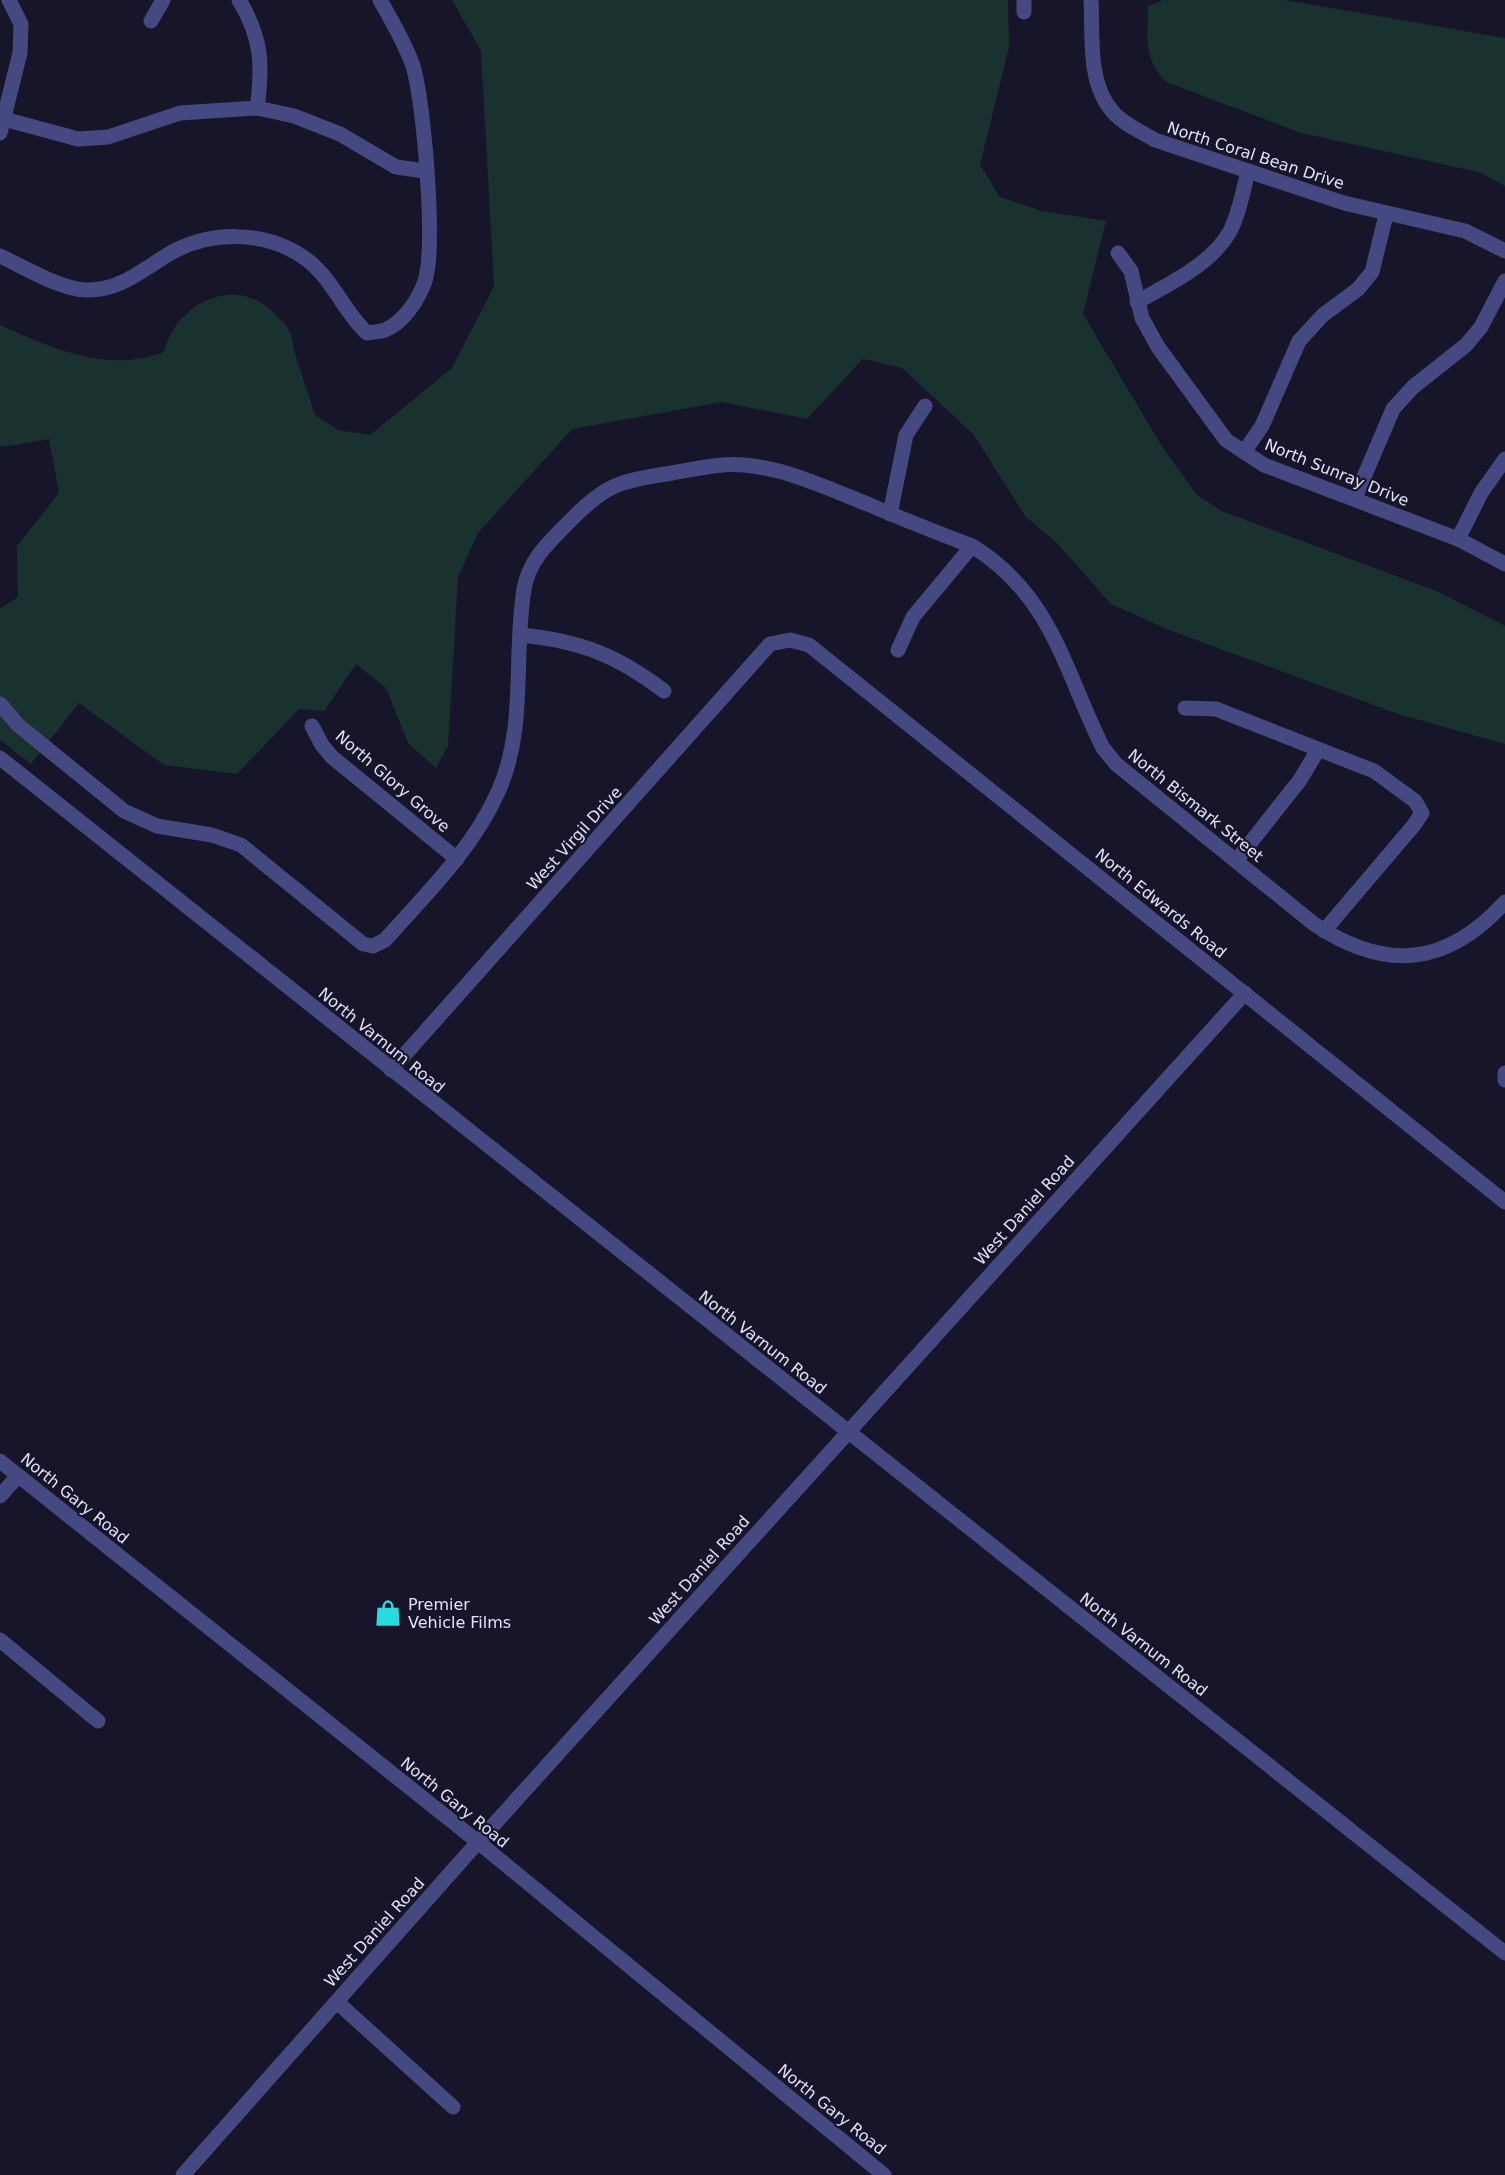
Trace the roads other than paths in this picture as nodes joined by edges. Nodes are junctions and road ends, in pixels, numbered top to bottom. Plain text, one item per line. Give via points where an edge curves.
1 (9, 0) edge
2 (163, 0) edge
3 (239, 0) edge
4 (380, 0) edge
5 (1091, 0) edge
6 (151, 21) dead end
7 (257, 108) junction
8 (2, 126) edge
9 (425, 171) junction
10 (1248, 171) junction
11 (1386, 215) junction
12 (1505, 251) edge
13 (1118, 254) dead end
14 (0, 256) edge
15 (1505, 281) edge
16 (1137, 302) junction
17 (925, 406) dead end
18 (1244, 452) junction
19 (1505, 459) edge
20 (1355, 498) junction
21 (890, 514) junction
22 (1458, 539) junction
23 (972, 546) junction
24 (1505, 564) edge
25 (522, 635) junction
26 (790, 640) joint
27 (898, 650) dead end
28 (664, 691) dead end
29 (0, 704) edge
30 (1185, 708) dead end
31 (312, 726) dead end
32 (1318, 750) junction
33 (0, 758) edge
34 (457, 859) junction
35 (1236, 861) junction
36 (1505, 902) edge
37 (1324, 931) junction
38 (1245, 993) junction
39 (391, 1070) junction
40 (1505, 1202) edge
41 (847, 1432) junction
42 (0, 1461) edge
43 (18, 1476) junction
44 (0, 1496) edge
45 (0, 1640) edge
46 (98, 1721) dead end
47 (478, 1842) junction
48 (1505, 1953) edge
49 (337, 2002) junction
50 (453, 2107) dead end
51 (183, 2175) edge
52 (884, 2175) edge

1 - 8 street via 21,24 20,52
2 - 6 street
3 - 7 street via 261,54
4 - 9 street via 413,67 423,123
5 - 10 street, North Coral Bean Drive via 1095,75 1113,113 1155,140
7 - 8 street via 180,113 108,137 78,139
7 - 9 street via 294,116 340,134 396,167
9 - 14 street via 429,259 425,281 415,303 385,330 367,333 308,260 270,240 211,237 164,256 139,275 112,286 85,290
10 - 11 street, North Coral Bean Drive
10 - 16 street via 1230,231 1220,246
11 - 12 street, North Coral Bean Drive via 1465,231
11 - 18 street via 1372,272 1299,341 1262,426
13 - 16 street, North Sunray Drive via 1131,271
15 - 20 street via 1481,327 1466,345 1407,392 1388,419
16 - 18 street, North Sunray Drive via 1158,347 1209,419 1226,440
17 - 21 street via 906,435
18 - 20 street, North Sunray Drive via 1264,465
19 - 22 street via 1481,493
20 - 22 street, North Sunray Drive
21 - 23 street, North Bismark Street
21 - 25 street, North Bismark Street via 769,468 720,465 628,480 606,488 541,550 524,589
22 - 24 street, North Sunray Drive
23 - 27 street via 913,617
23 - 35 street, North Bismark Street via 1006,571 1038,607 1103,748 1116,764
25 - 28 street via 593,649 635,669
25 - 34 street, North Bismark Street via 515,737 507,767 483,821
26 - 38 street, North Edwards Road via 809,645
26 - 39 street, West Virgil Drive via 770,644
29 - 34 street, North Bismark Street via 18,725 124,811 158,826 212,835 242,845 363,944 373,946 385,940
30 - 32 street via 1216,709
31 - 34 street, North Glory Grove via 332,757
32 - 35 street via 1300,780
32 - 37 street via 1374,771 1415,801 1422,813
33 - 39 street, North Varnum Road
35 - 37 street, North Bismark Street
36 - 37 street, North Bismark Street via 1477,931 1432,952 1375,953
38 - 40 street, North Edwards Road
38 - 41 street, West Daniel Road
39 - 41 street, North Varnum Road
41 - 47 street, West Daniel Road
41 - 48 street, North Varnum Road
42 - 43 street, North Gary Road
43 - 44 street
43 - 47 street, North Gary Road
45 - 46 street
47 - 49 street, West Daniel Road
47 - 52 street, North Gary Road
49 - 50 street
49 - 51 street, West Daniel Road

